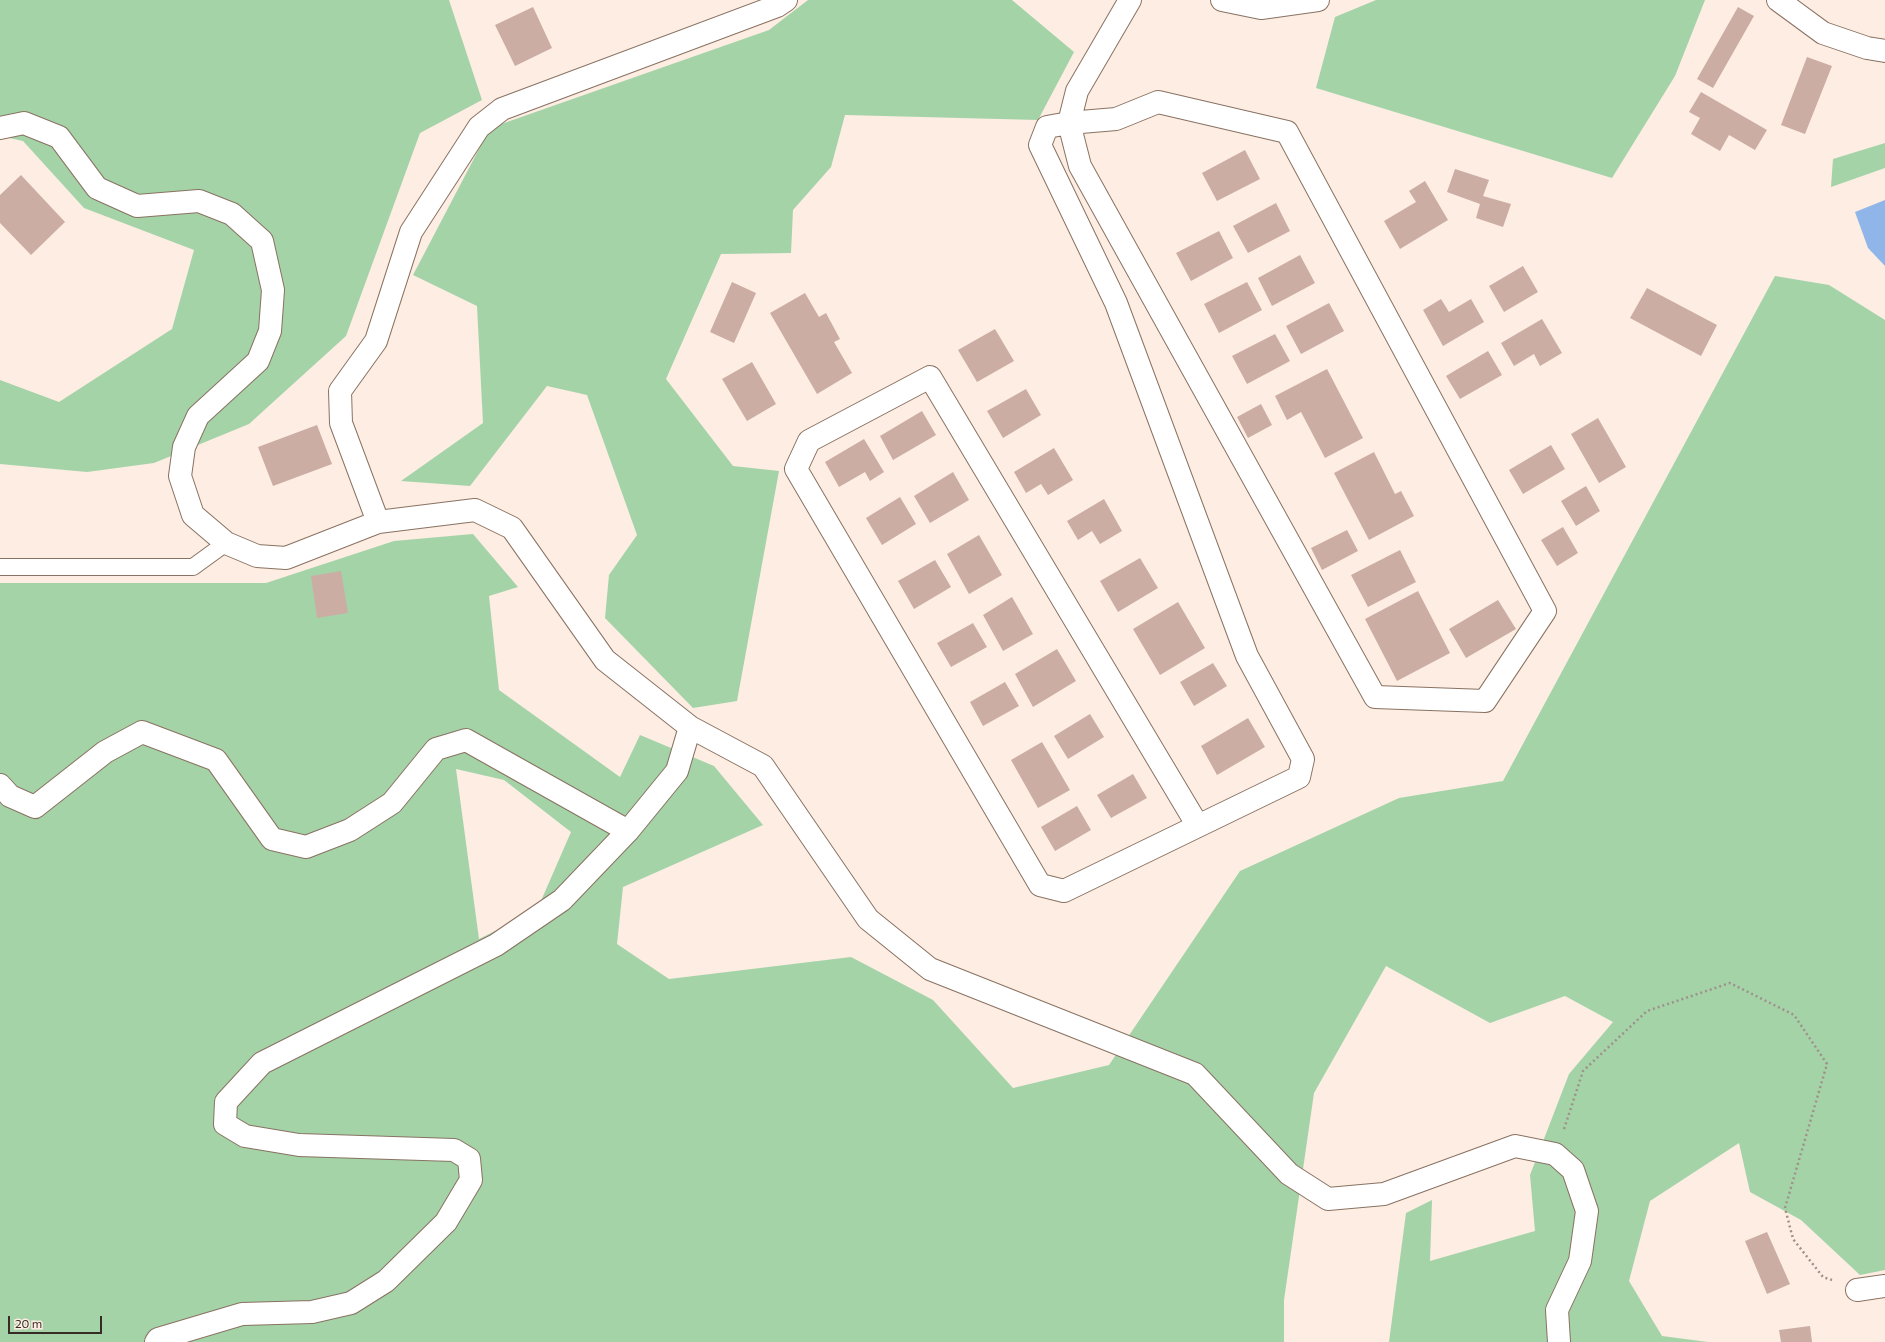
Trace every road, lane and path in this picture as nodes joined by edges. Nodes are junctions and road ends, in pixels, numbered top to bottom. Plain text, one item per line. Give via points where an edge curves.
1 (786, 0) edge
2 (1130, 0) edge
3 (1222, 0) edge
4 (1318, 0) edge
5 (1778, 0) edge
6 (1885, 51) edge
7 (1069, 123) junction
8 (0, 128) edge
9 (378, 522) junction
10 (226, 543) junction
11 (0, 566) edge
12 (690, 727) junction
13 (0, 785) edge
14 (1198, 826) junction
15 (628, 831) junction
16 (1555, 1154) junction
17 (1885, 1286) edge
18 (1857, 1290) joint
19 (156, 1342) edge
20 (1559, 1342) edge

1 - 9 street via 777,6 502,109 479,127 411,232 376,341 340,391 341,423
2 - 7 street via 1076,91
3 - 4 street via 1260,8
5 - 6 street via 1824,33 1866,48
7 - 7 street via 1116,119 1158,102 1287,132 1545,611 1485,701 1375,698 1080,166
7 - 14 street via 1047,127 1040,145 1116,303 1247,656 1303,759 1299,777
8 - 10 street via 24,122 59,137 97,188 137,206 199,202 232,214 262,241 273,290 270,331 258,361 198,416 184,446 180,476 193,515
9 - 10 street via 286,558 257,556
9 - 12 street via 475,510 512,528 605,660
10 - 11 lane via 193,567
12 - 15 street via 678,771
12 - 16 street via 763,766 868,919 930,969 1195,1074 1289,1174 1328,1199 1384,1194 1515,1146
13 - 15 street via 10,796 35,807 105,752 142,732 216,760 272,839 306,847 350,830 392,803 436,749 466,740
14 - 14 street via 930,377 809,441 796,469 1040,885 1064,891
15 - 19 street via 562,900 496,945 262,1063 226,1102 225,1124 245,1136 299,1145 454,1150 469,1159 471,1180 446,1222 386,1281 352,1303 312,1312 242,1314 158,1339
16 - 18 path via 1583,1072 1647,1011 1730,983 1794,1015 1827,1064 1785,1208 1793,1239 1823,1277
16 - 20 street via 1573,1170 1587,1211 1580,1261 1557,1310
17 - 18 street

